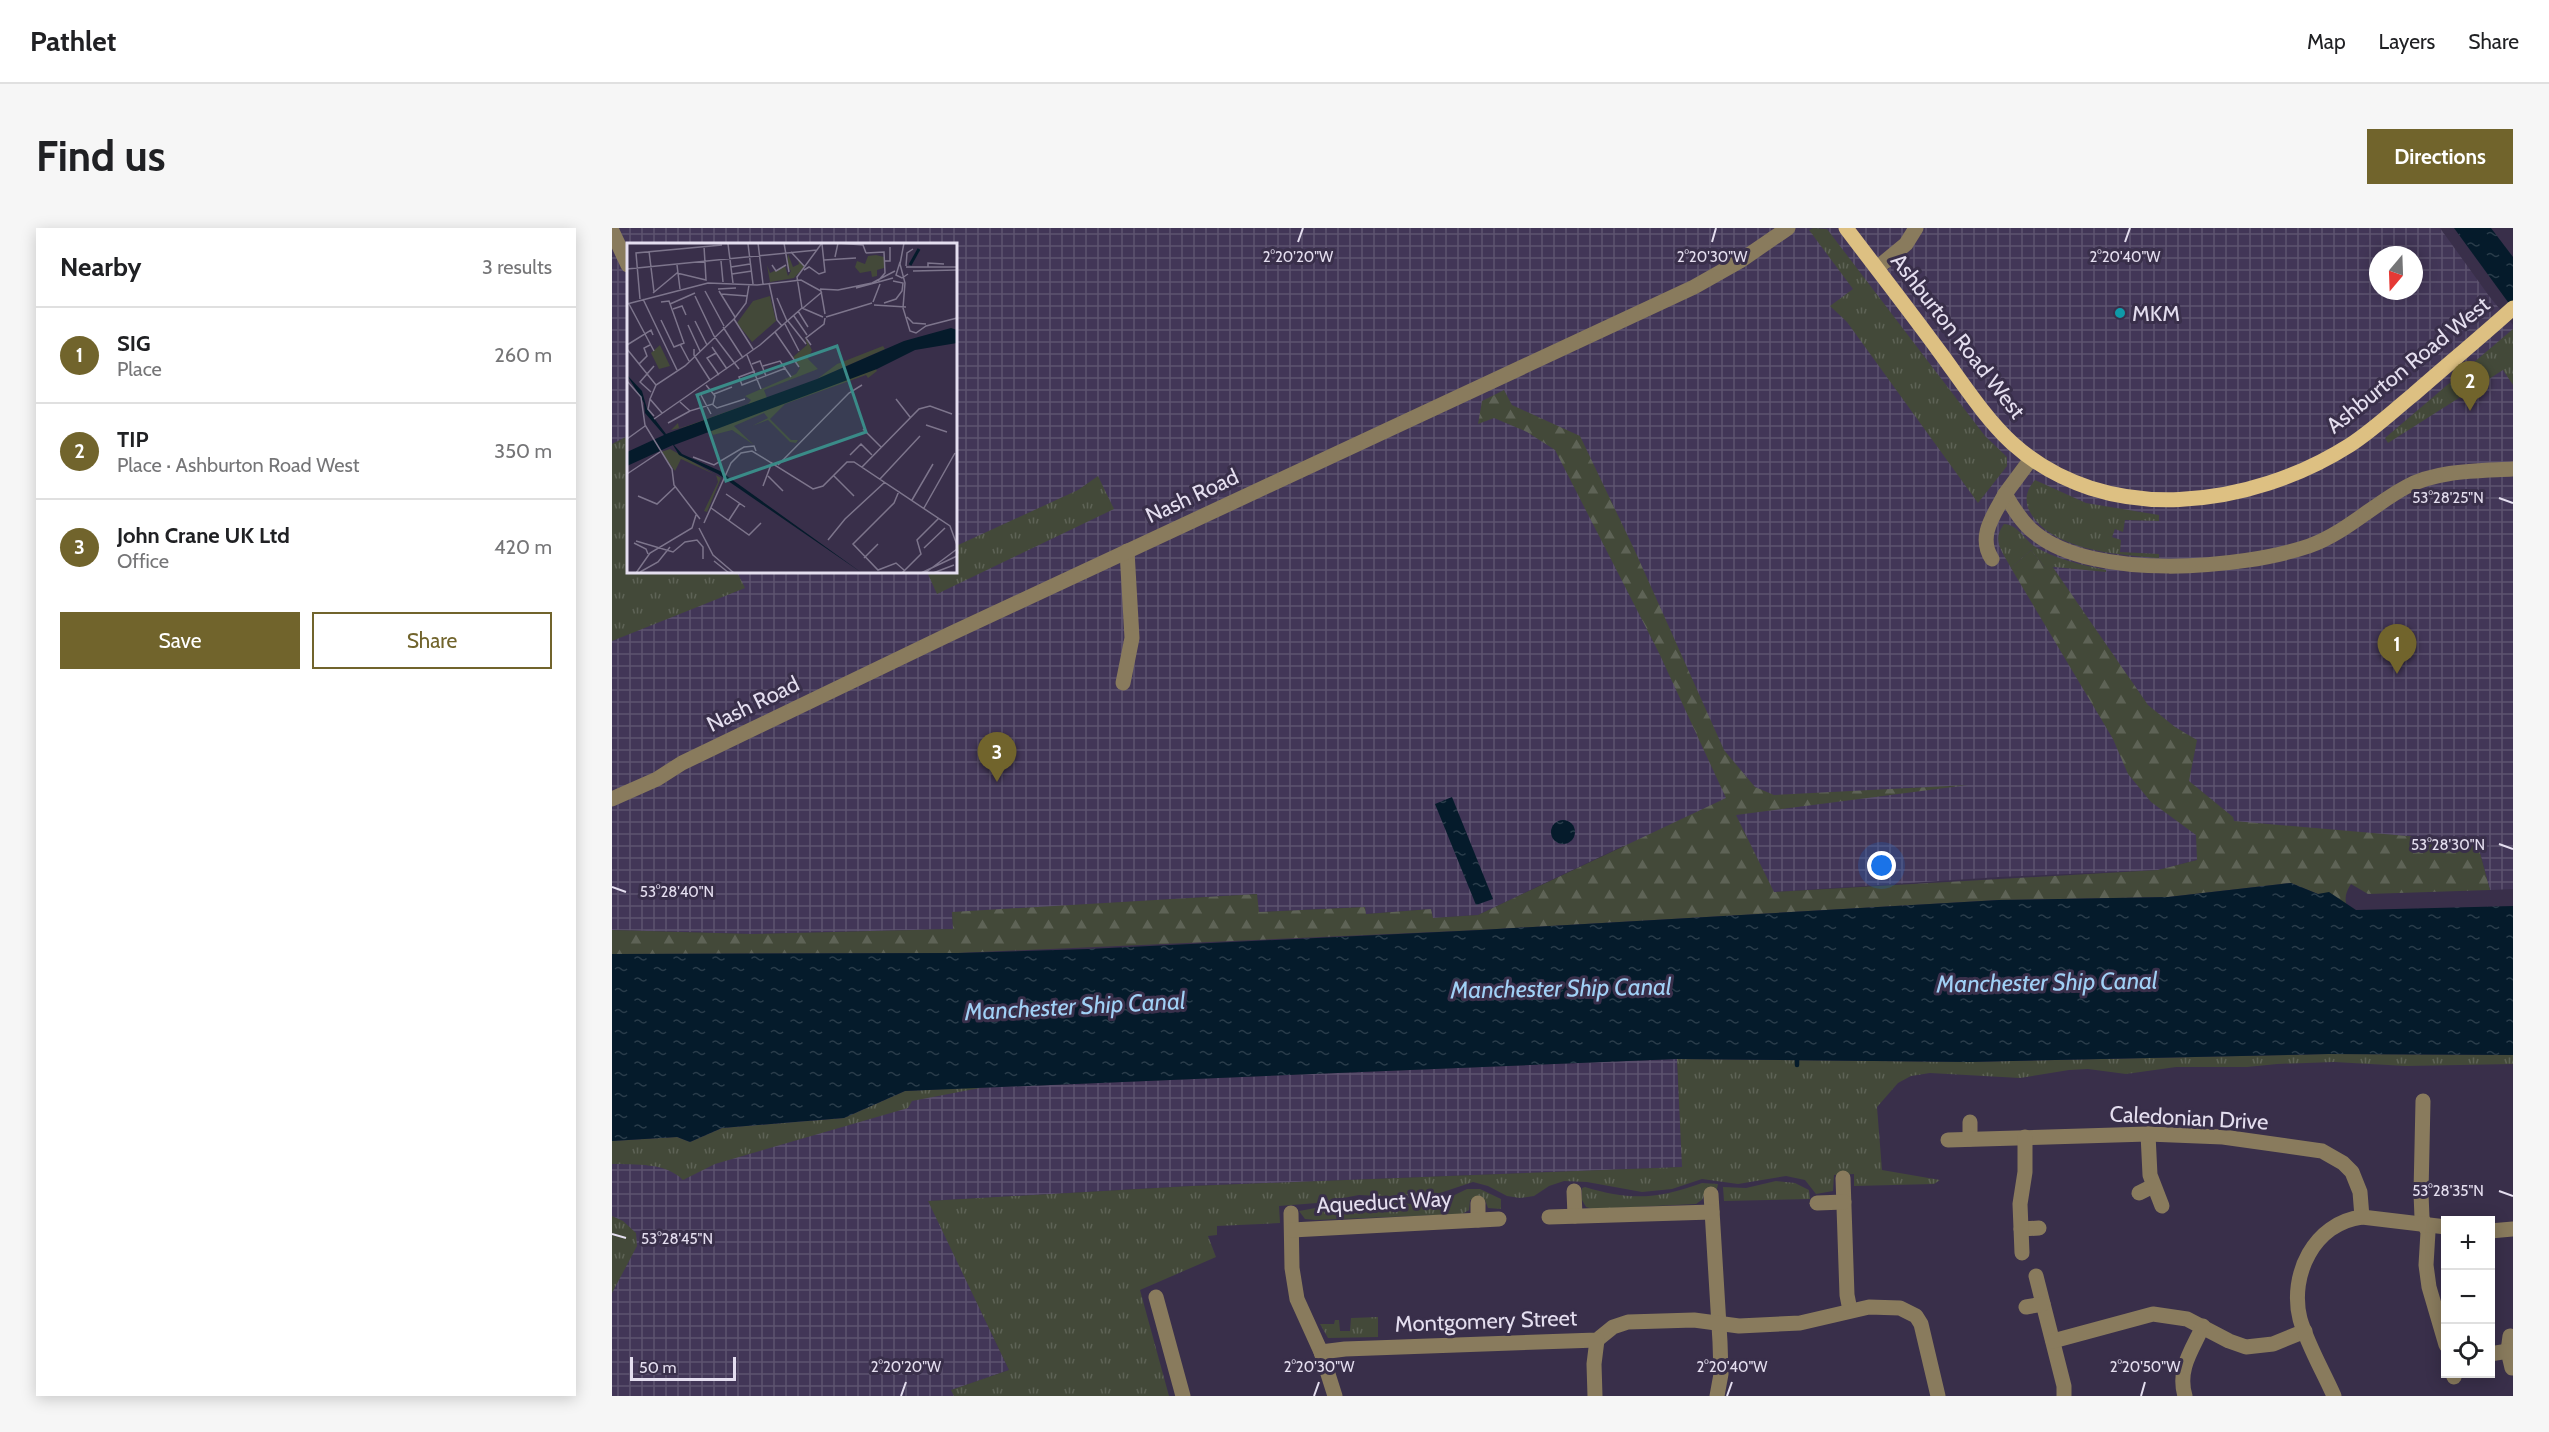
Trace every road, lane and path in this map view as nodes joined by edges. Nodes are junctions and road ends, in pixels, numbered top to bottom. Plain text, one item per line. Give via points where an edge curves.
1 (1788, 228) edge
2 (1846, 228) edge
3 (1916, 228) edge
4 (612, 231) edge
5 (627, 263) edge
6 (1877, 268) junction
7 (2508, 312) edge
8 (2031, 459) junction
9 (2513, 469) edge
10 (2005, 494) junction
11 (1127, 551) junction
12 (1992, 559) dead end
13 (1123, 683) dead end
14 (612, 799) edge
15 (2422, 1101) dead end
16 (1970, 1122) dead end
17 (2148, 1134) junction
18 (2025, 1137) junction
19 (1970, 1139) junction
20 (1948, 1140) dead end
21 (1843, 1178) dead end
22 (1574, 1191) dead end
23 (1711, 1194) dead end
24 (1844, 1202) junction
25 (1478, 1203) dead end
26 (1817, 1203) dead end
27 (2162, 1206) dead end
28 (1712, 1212) junction
29 (1292, 1213) dead end
30 (1549, 1216) dead end
31 (1575, 1216) junction
32 (2361, 1217) junction
33 (1499, 1219) dead end
34 (1478, 1220) junction
35 (2426, 1224) junction
36 (2441, 1226) edge
37 (2039, 1228) dead end
38 (2021, 1229) junction
39 (2513, 1229) edge
40 (1292, 1230) junction
41 (2495, 1231) edge
42 (2022, 1253) dead end
43 (2036, 1276) dead end
44 (1155, 1297) dead end
45 (2043, 1304) junction
46 (2026, 1307) dead end
47 (1850, 1310) junction
48 (1719, 1323) junction
49 (2203, 1326) junction
50 (2441, 1330) edge
51 (2305, 1331) junction
52 (1597, 1340) junction
53 (2053, 1341) junction
54 (2495, 1351) edge
55 (1321, 1352) junction
56 (2512, 1368) edge
57 (1182, 1396) edge
58 (1335, 1396) edge
59 (1595, 1396) edge
60 (1717, 1396) edge
61 (1938, 1396) edge
62 (2064, 1396) edge
63 (2185, 1396) edge
64 (2334, 1396) edge

1 - 11 street, Nash Road via 1694,287
2 - 6 main road, Ashburton Road West
3 - 6 street via 1906,244
4 - 5 street
6 - 8 main road, Ashburton Road West via 1982,409
7 - 8 main road, Ashburton Road West via 2352,444 2307,469 2263,485 2191,499 2144,498 2073,482
8 - 10 street
9 - 10 street via 2419,481 2307,547 2257,558 2187,566 2116,562 2069,551 2034,532
10 - 12 street via 1986,530 1985,549
11 - 13 street via 1132,638
11 - 14 street, Nash Road via 800,705
15 - 35 street via 2421,1193
16 - 19 street
17 - 18 street, Caledonian Drive
17 - 27 street via 2146,1189
17 - 32 street, Caledonian Drive via 2223,1137 2322,1151 2352,1172 2360,1192
18 - 19 street, Caledonian Drive
18 - 38 street
19 - 20 street, Caledonian Drive
21 - 24 street
22 - 31 street
23 - 28 street
24 - 26 street
24 - 47 street
25 - 34 street, Aqueduct Way
28 - 31 street
28 - 48 street
29 - 40 street, Aqueduct Way
30 - 31 street
32 - 35 street
32 - 51 street via 2332,1226 2308,1254 2298,1292
33 - 34 street, Aqueduct Way
34 - 40 street, Aqueduct Way
35 - 36 street
35 - 50 street via 2429,1287
37 - 38 street
38 - 42 street
39 - 41 street
40 - 55 street, Aqueduct Way via 1296,1299
43 - 45 street
44 - 57 street
45 - 46 street
45 - 53 street
47 - 48 street, Montgomery Street via 1808,1322 1738,1326
47 - 61 street, Montgomery Street via 1900,1308 1916,1316
48 - 52 street, Montgomery Street via 1628,1322 1613,1327
48 - 60 street via 1721,1374
49 - 51 street via 2229,1341 2251,1347 2273,1344
49 - 53 street via 2154,1314
49 - 63 street via 2185,1361 2181,1385
51 - 64 street
52 - 55 street, Montgomery Street
52 - 59 street
53 - 62 street
54 - 56 street via 2509,1343
55 - 58 street, Aqueduct Way

